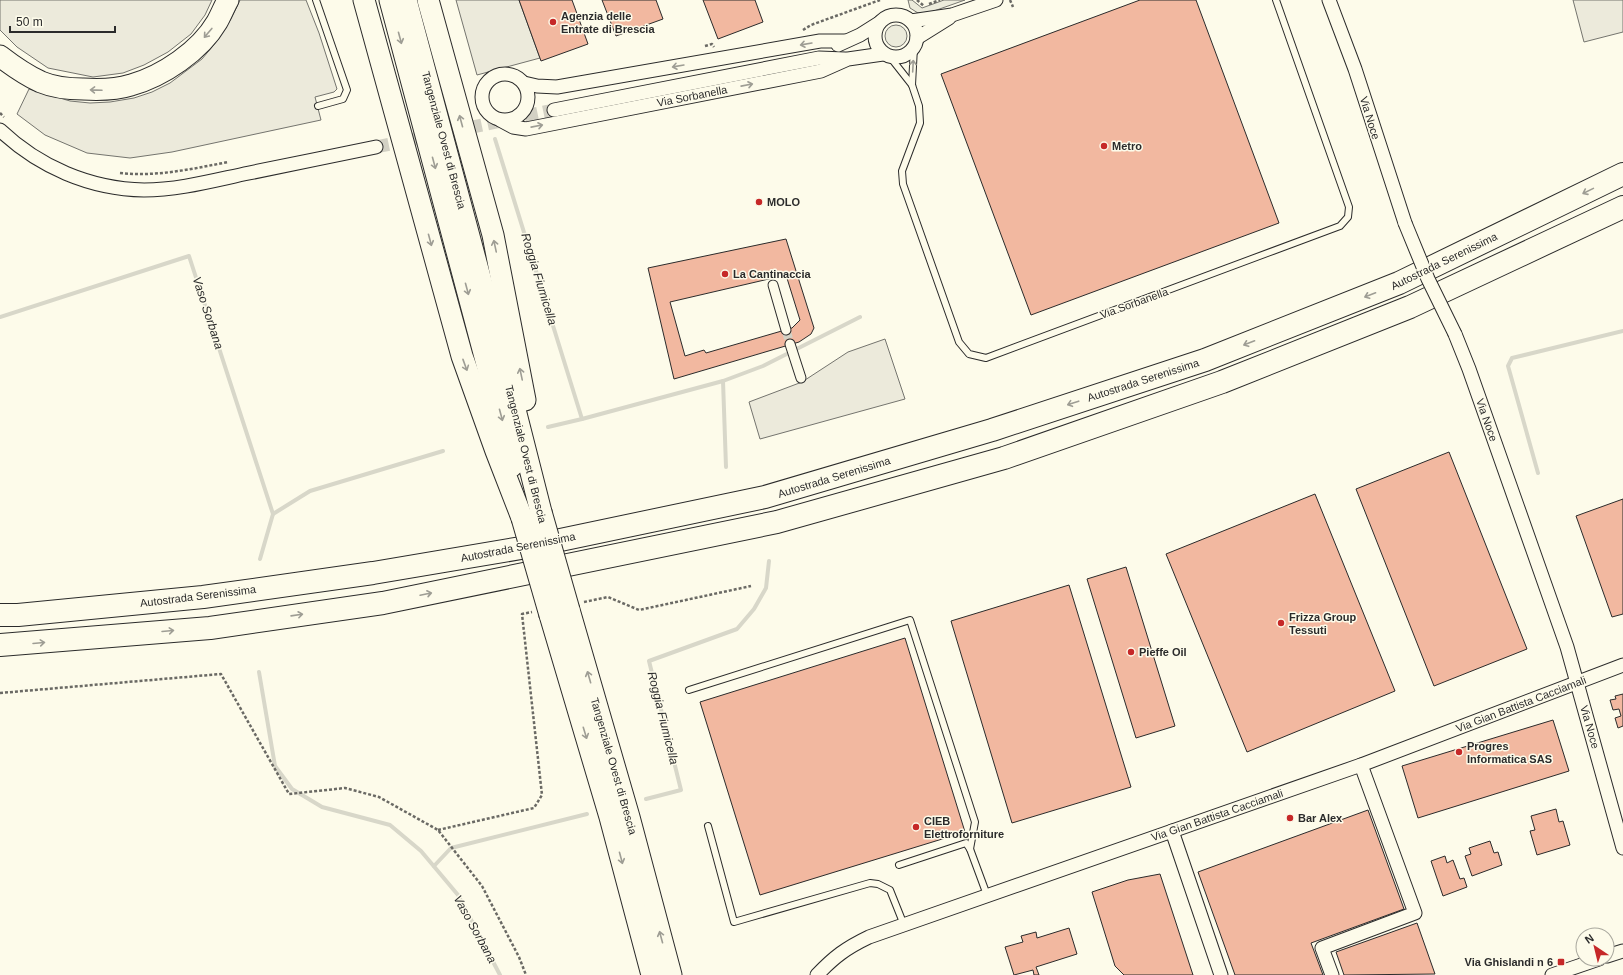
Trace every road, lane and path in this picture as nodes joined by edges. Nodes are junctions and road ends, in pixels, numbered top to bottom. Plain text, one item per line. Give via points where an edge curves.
1 (228, 0) edge
2 (316, 0) edge
3 (353, 0) edge
4 (364, 0) edge
5 (390, 0) edge
6 (406, 0) edge
7 (428, 0) edge
8 (880, 0) edge
9 (917, 0) edge
10 (940, 0) edge
11 (996, 0) edge
12 (1010, 0) edge
13 (1276, 0) edge
14 (1329, 0) edge
15 (1012, 7) dead end
16 (952, 15) junction
17 (911, 21) junction
18 (879, 23) junction
19 (807, 27) dead end
20 (845, 41) junction
21 (916, 43) junction
22 (887, 55) junction
23 (0, 56) edge
24 (819, 58) junction
25 (848, 59) junction
26 (524, 83) junction
27 (912, 85) junction
28 (318, 106) dead end
29 (554, 110) tunnel mouth
30 (0, 113) edge
31 (500, 120) junction
32 (4, 125) edge
33 (376, 147) tunnel mouth
34 (229, 162) dead end
35 (117, 173) dead end
36 (1623, 174) edge
37 (1623, 207) edge
38 (423, 213) junction
39 (773, 286) dead end
40 (786, 330) tunnel mouth
41 (790, 344) tunnel mouth
42 (801, 378) dead end
43 (533, 509) junction
44 (560, 612) junction
45 (0, 616) edge
46 (0, 645) edge
47 (1623, 665) edge
48 (1576, 682) junction
49 (689, 690) dead end
50 (0, 693) edge
51 (1361, 766) junction
52 (708, 826) dead end
53 (1172, 831) junction
54 (1623, 848) edge
55 (970, 849) junction
56 (899, 866) dead end
57 (987, 895) junction
58 (904, 925) junction
59 (1576, 967) edge
60 (526, 975) edge
61 (652, 975) edge
62 (671, 975) edge
63 (817, 975) edge
64 (1221, 975) edge
65 (1332, 975) edge
66 (1552, 975) edge

1 -> 23 highway via 217,22 196,48 152,77 130,86 101,91 72,89 42,82 20,71
2 - 28 lane via 347,90 343,99
3 - 38 highway via 366,37 400,162
4 - 38 highway
5 -> 43 highway, Tangenziale Ovest di Brescia via 509,447
6 - 43 highway, Tangenziale Ovest di Brescia via 510,386
43 -> 7 highway via 524,386 493,235
8 - 19 path
9 - 10 path via 924,6
11 - 16 street
12 - 15 path
13 - 27 lane, Via Sorbanella via 1349,207 1348,217 1340,226 986,358 969,354 959,342 903,184 902,171 920,123 919,106
14 - 48 street, Via Noce, bridge via 1355,69 1405,223 1472,377 1567,647
16 - 17 street
16 - 21 street
17 - 18 street via 903,16 893,15
17 - 21 street via 916,29
18 - 20 street
18 - 22 street via 874,39 878,48
20 - 24 street
20 -> 26 street via 820,41 557,87
21 - 22 street via 908,54 899,58
27 -> 21 lane, Via Sorbanella
22 - 25 street, Via Sorbanella
22 - 27 lane, Via Sorbanella
24 - 25 street
24 - 29 street
31 -> 25 street, Via Sorbanella via 513,127 526,129 821,71
26 - 31 street via 528,101 524,109 510,120
26 - 31 street via 517,77 500,74 485,84 482,93 485,110
30 - 32 path
32 - 33 street via 10,139 38,160 66,174 90,182 145,190 185,186
34 - 35 path via 166,173
36 -> 45 highway, Autostrada Serenissima via 1399,283 1204,360 992,430 766,498 527,547 373,573 203,596
46 -> 37 highway via 210,628 383,603 777,522 1004,458 1222,382 1410,307
38 -> 43 highway via 462,356 496,451
39 - 40 street
41 - 42 street
43 - 44 highway, Tangenziale Ovest di Brescia, bridge
44 -> 61 highway, Tangenziale Ovest di Brescia
62 -> 44 highway, Tangenziale Ovest di Brescia via 631,824
47 - 48 street, Via Gian Battista Cacciamali
48 - 51 street, Via Gian Battista Cacciamali
48 - 54 street, Via Noce
49 - 55 lane via 910,620 975,822
50 - 60 path via 221,674 289,794 345,788 379,797 438,830 482,886
51 - 53 street, Via Gian Battista Cacciamali
51 - 65 street via 1415,913 1322,948
52 - 58 lane via 734,922 870,883 890,890
53 - 57 street, Via Gian Battista Cacciamali
53 - 64 street
55 - 56 lane via 966,843
55 - 57 lane
57 - 58 street, Via Gian Battista Cacciamali
58 - 63 street, Via Gian Battista Cacciamali via 850,946 832,959
59 - 66 street

